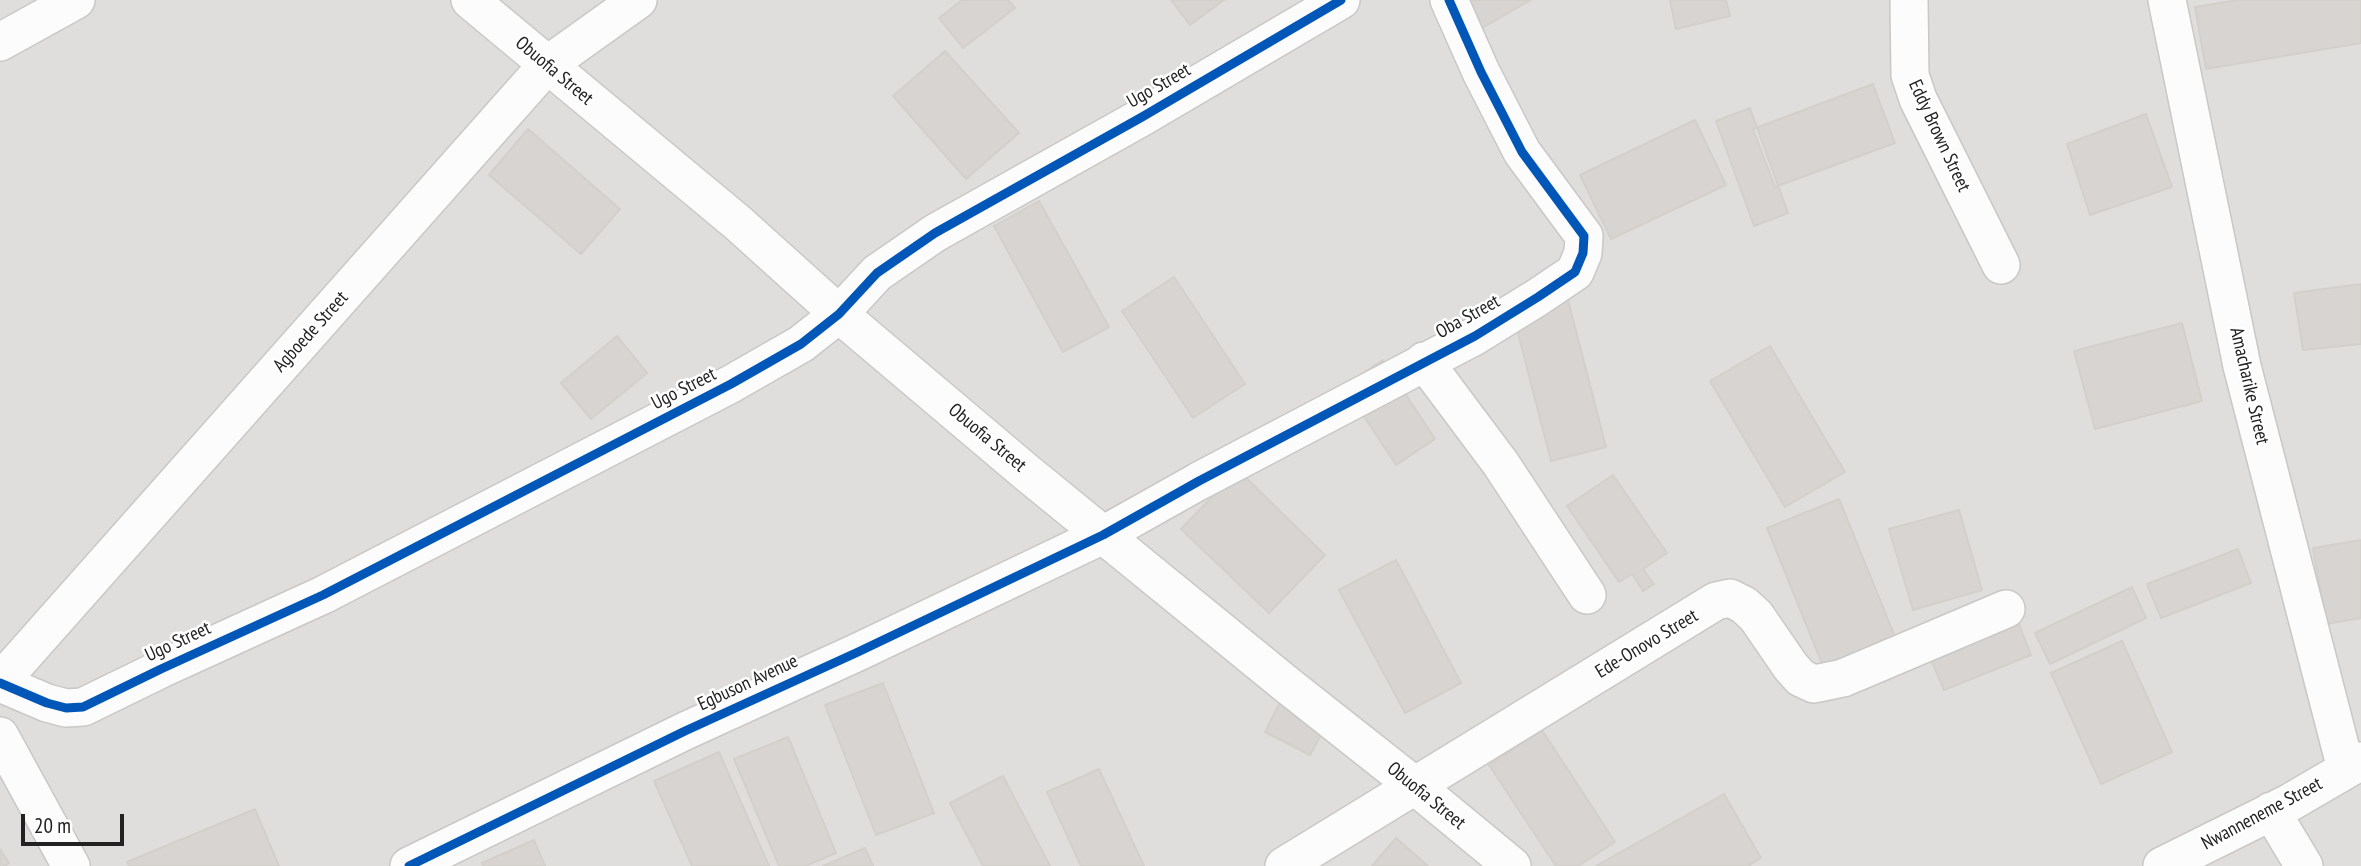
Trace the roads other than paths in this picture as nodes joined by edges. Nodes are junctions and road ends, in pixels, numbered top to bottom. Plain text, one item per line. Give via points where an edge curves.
1 (76, 0) edge
2 (470, 0) edge
3 (638, 0) edge
4 (1341, 0) edge
5 (1449, 0) edge
6 (1909, 0) edge
7 (2167, 0) edge
8 (0, 42) edge
9 (547, 65) junction
10 (2001, 265) dead end
11 (839, 314) junction
12 (1424, 361) junction
13 (1103, 535) junction
14 (1587, 595) dead end
15 (2006, 609) dead end
16 (0, 682) edge
17 (0, 736) edge
18 (2354, 765) edge
19 (1415, 786) junction
20 (2272, 811) junction
21 (61, 862) edge
22 (409, 866) edge
23 (1284, 866) edge
24 (1512, 866) edge
25 (2162, 866) edge
26 (2304, 866) edge

1 - 8 street
2 - 9 street, Obuofia Street
3 - 9 street, Agboede Street
4 - 11 street, Ugo Street via 935,233 877,273
5 - 12 street, Oba Street via 1522,152 1584,236 1583,253 1575,272 1538,298
6 - 10 street, Eddy Brown Street via 1910,75 1918,99
7 - 18 street, Amacharike Street via 2242,366
9 - 11 street, Obuofia Street via 738,223
9 - 16 street, Agboede Street
11 - 13 street, Obuofia Street
11 - 16 street, Ugo Street via 801,344 719,391 323,595 83,707 66,708
12 - 13 street, Oba Street
12 - 14 street via 1501,464
13 - 19 street, Obuofia Street
13 - 22 street, Egbuson Avenue
15 - 19 street, Ede-Onovo Street via 1843,678 1814,684 1796,673 1756,615 1730,598 1716,601
17 - 21 street
18 - 20 street, Nwanneneme Street
19 - 23 street, Ede-Onovo Street
19 - 24 street, Obuofia Street
20 - 25 street, Nwanneneme Street
20 - 26 street

